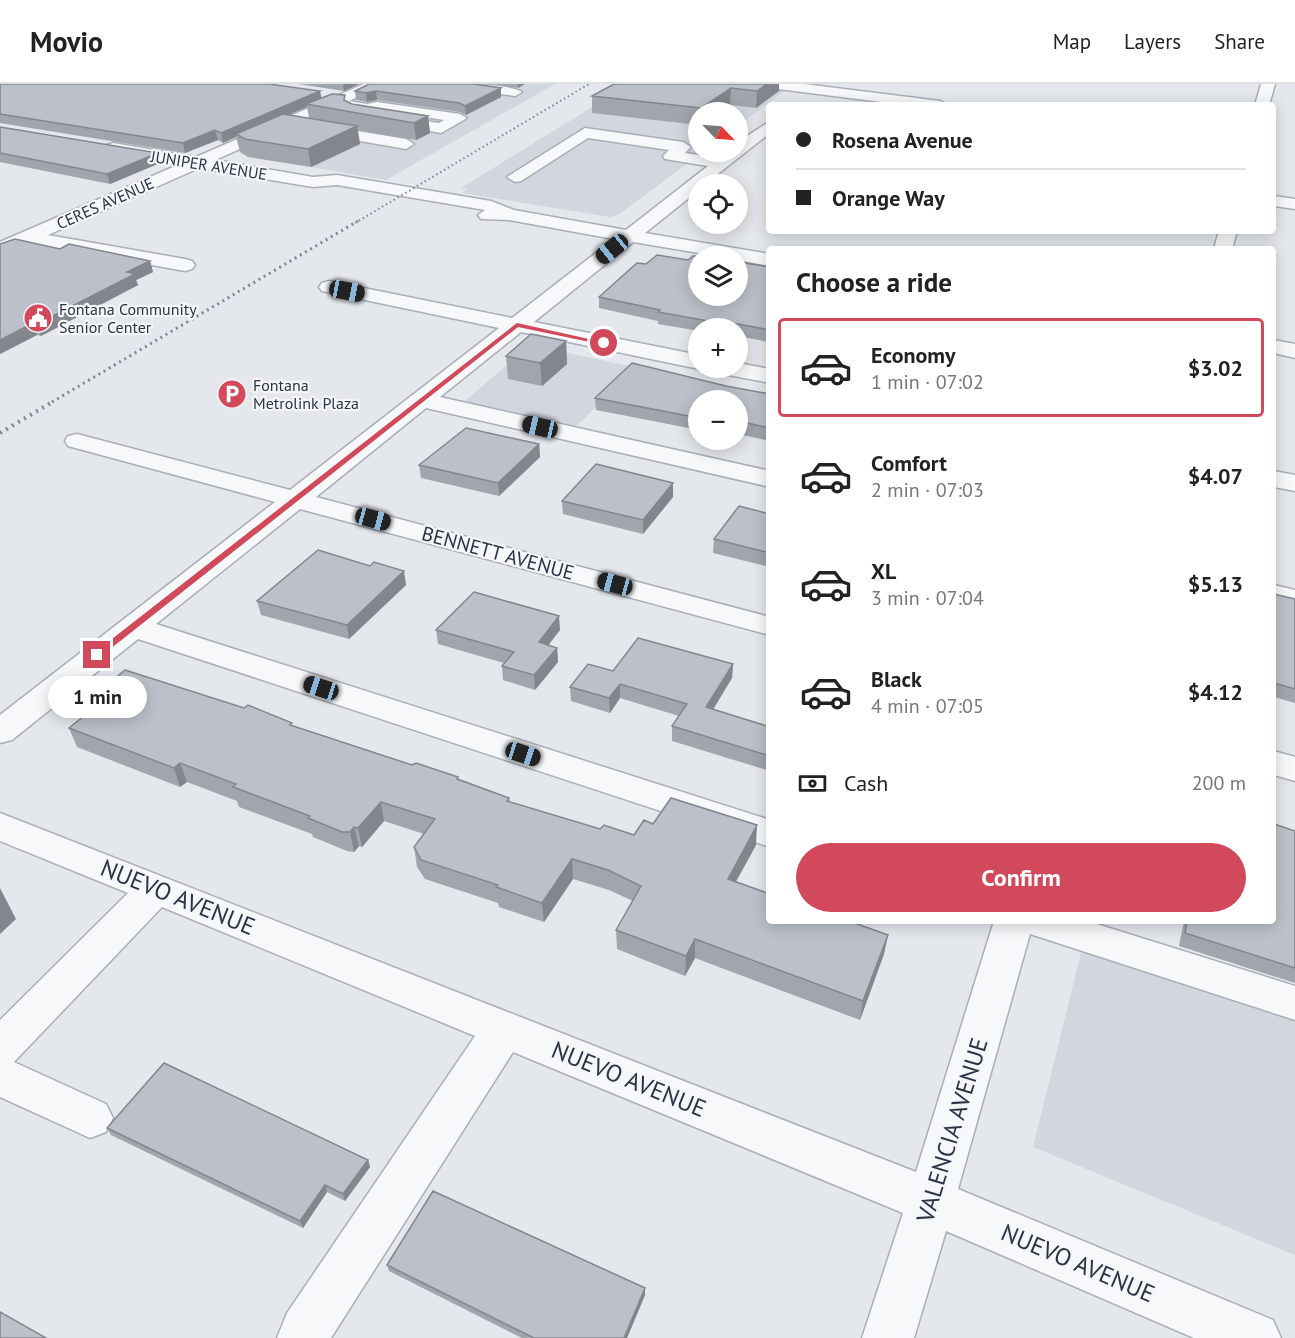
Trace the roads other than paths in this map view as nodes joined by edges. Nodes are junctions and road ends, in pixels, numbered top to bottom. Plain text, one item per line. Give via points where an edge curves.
1 (376, 84) edge
2 (453, 84) edge
3 (770, 84) edge
4 (1268, 84) edge
5 (819, 87) edge
6 (515, 92) dead end
7 (315, 93) edge
8 (339, 100) junction
9 (802, 100) dead end
10 (920, 102) edge
11 (1263, 102) edge
12 (367, 108) junction
13 (590, 120) dead end
14 (283, 124) junction
15 (766, 128) edge
16 (688, 133) edge
17 (748, 140) edge
18 (406, 144) edge
19 (103, 147) edge
20 (195, 163) junction
21 (722, 163) joint
22 (515, 177) dead end
23 (1276, 201) edge
24 (1295, 204) edge
25 (628, 236) junction
26 (28, 237) junction
27 (0, 249) edge
28 (766, 259) edge
29 (185, 265) dead end
30 (329, 287) dead end
31 (517, 325) junction
32 (1276, 347) edge
33 (1295, 351) edge
34 (688, 360) edge
35 (748, 372) edge
36 (766, 375) edge
37 (422, 400) junction
38 (77, 441) dead end
39 (766, 478) edge
40 (1276, 479) edge
41 (1295, 483) edge
42 (297, 498) junction
43 (1276, 594) edge
44 (1295, 599) edge
45 (766, 625) edge
46 (133, 627) junction
47 (0, 732) edge
48 (1276, 764) edge
49 (1295, 769) edge
50 (0, 826) edge
51 (766, 833) edge
52 (156, 889) junction
53 (1013, 924) edge
54 (1046, 924) edge
55 (1295, 1003) edge
56 (504, 1029) junction
57 (0, 1048) edge
58 (0, 1076) edge
59 (90, 1118) dead end
60 (931, 1201) junction
61 (303, 1338) edge
62 (888, 1338) edge
63 (1255, 1338) edge

1 - 8 street, CERES AVENUE
2 - 6 street
3 - 5 street
4 - 11 street
5 - 9 street
5 - 10 street
7 - 8 street
8 - 12 street
8 - 14 street, CERES AVENUE
12 - 12 street via 377,106 460,118 441,128 355,115
13 - 16 street
14 - 18 street
14 - 20 street, CERES AVENUE
15 - 17 street
19 - 20 street, JUNIPER AVENUE
20 - 25 street, JUNIPER AVENUE via 477,214 509,215
20 - 26 street, CERES AVENUE
21 - 22 street via 671,156 683,147 585,133
21 - 25 street
23 - 24 street
25 - 28 street, JUNIPER AVENUE
25 - 31 street
26 - 27 street, CERES AVENUE
26 - 29 street
30 - 31 street
31 - 34 street
31 - 37 street
32 - 33 street
35 - 36 street
37 - 39 street
37 - 42 street
38 - 42 street, BENNETT AVENUE
40 - 41 street
42 - 45 street, BENNETT AVENUE
42 - 46 street
43 - 44 street
46 - 47 street
46 - 51 street
48 - 49 street
50 - 52 street, NUEVO AVENUE
52 - 56 street, NUEVO AVENUE
52 - 57 street
53 - 60 street, VALENCIA AVENUE
54 - 55 street
56 - 60 street, NUEVO AVENUE
56 - 61 street
58 - 59 street
60 - 62 street, VALENCIA AVENUE
60 - 63 street, NUEVO AVENUE

